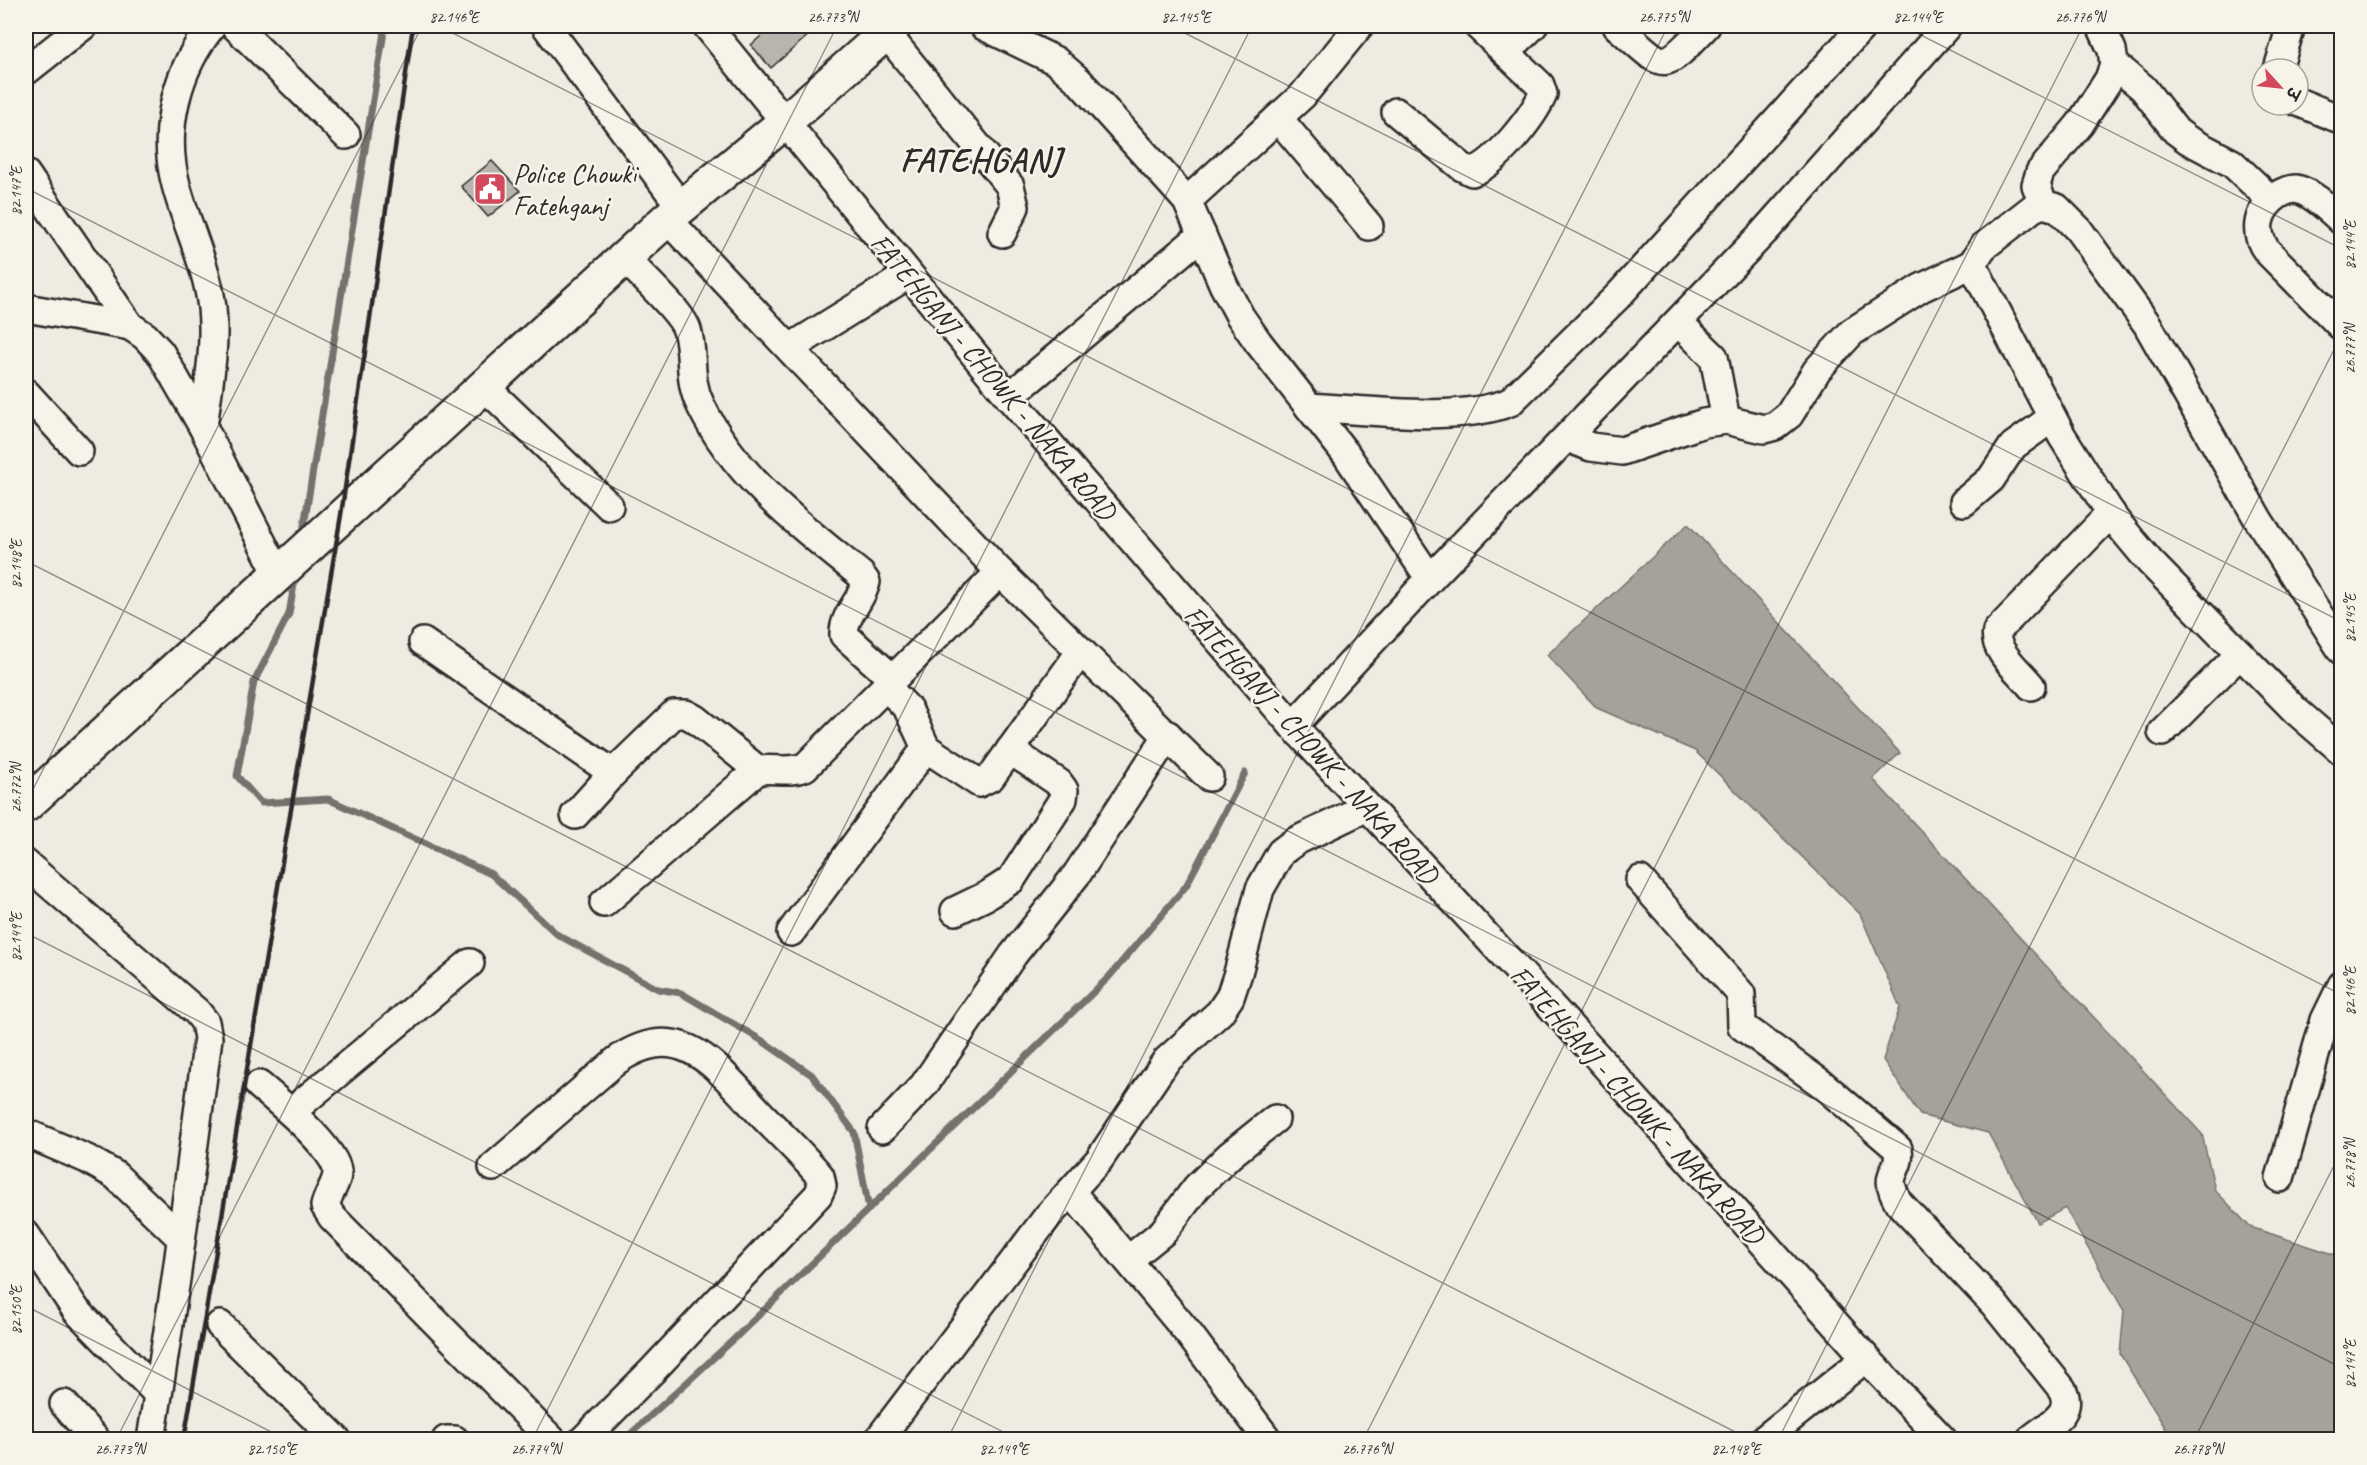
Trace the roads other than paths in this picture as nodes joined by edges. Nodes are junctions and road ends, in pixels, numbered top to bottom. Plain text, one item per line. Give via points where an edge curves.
1 (83, 26) edge
2 (212, 26) edge
3 (235, 26) edge
4 (546, 26) edge
5 (707, 26) edge
6 (984, 26) edge
7 (1359, 26) edge
8 (1478, 26) edge
9 (1533, 26) edge
10 (1617, 26) edge
11 (1706, 26) edge
12 (1863, 26) edge
13 (1947, 26) edge
14 (2102, 26) edge
15 (2291, 26) edge
16 (890, 29) edge
17 (1507, 51) junction
18 (2282, 57) edge
19 (2114, 64) junction
20 (26, 71) edge
21 (2310, 107) edge
22 (1396, 112) dead end
23 (1278, 118) junction
24 (2342, 120) edge
25 (786, 122) junction
26 (346, 135) dead end
27 (26, 174) edge
28 (2271, 200) junction
29 (1186, 201) junction
30 (2043, 204) junction
31 (674, 213) junction
32 (2342, 221) edge
33 (1369, 226) dead end
34 (1002, 233) dead end
35 (1202, 235) junction
36 (624, 257) junction
37 (1972, 264) junction
38 (908, 275) junction
39 (26, 308) edge
40 (1678, 322) junction
41 (130, 326) junction
42 (2342, 327) edge
43 (790, 348) junction
44 (483, 385) junction
45 (26, 393) edge
46 (1009, 397) junction
47 (1309, 407) junction
48 (2052, 418) junction
49 (1726, 420) junction
50 (203, 427) junction
51 (1568, 438) junction
52 (79, 451) dead end
53 (1964, 502) dead end
54 (609, 506) dead end
55 (2111, 513) junction
56 (293, 560) junction
57 (1000, 573) junction
58 (1430, 579) junction
59 (2338, 639) edge
60 (423, 642) dead end
61 (1081, 651) junction
62 (2240, 654) junction
63 (890, 682) junction
64 (2031, 686) dead end
65 (1293, 726) junction
66 (2162, 732) dead end
67 (1168, 735) junction
68 (926, 748) junction
69 (1010, 750) junction
70 (2342, 751) edge
71 (758, 770) junction
72 (613, 773) junction
73 (1209, 777) dead end
74 (26, 805) edge
75 (1365, 807) junction
76 (575, 816) dead end
77 (26, 864) edge
78 (1640, 880) dead end
79 (604, 903) dead end
80 (955, 911) dead end
81 (791, 932) dead end
82 (470, 963) dead end
83 (2342, 985) edge
84 (259, 1085) dead end
85 (291, 1112) junction
86 (1275, 1119) dead end
87 (882, 1129) dead end
88 (26, 1133) edge
89 (493, 1167) dead end
90 (2280, 1178) dead end
91 (1071, 1192) junction
92 (26, 1235) edge
93 (182, 1238) junction
94 (1128, 1260) junction
95 (220, 1325) dead end
96 (1866, 1358) junction
97 (158, 1394) junction
98 (64, 1404) dead end
99 (591, 1437) edge
100 (96, 1440) edge
101 (151, 1440) edge
102 (337, 1440) edge
103 (446, 1440) edge
104 (454, 1440) edge
105 (552, 1440) edge
106 (878, 1440) edge
107 (1268, 1440) edge
108 (1763, 1440) edge
109 (1943, 1440) edge
110 (2030, 1440) edge

1 - 20 street
2 - 50 street via 190,59 179,86 170,148 176,184 207,275 212,310 212,351
3 - 26 street
4 - 31 street
5 - 25 street, FATEHGANJ - CHOWK - NAKA ROAD
6 - 29 street via 1056,61 1079,81
7 - 23 street via 1303,95
8 - 17 street
9 - 17 street
10 - 11 street via 1665,63 1673,60
12 - 47 street via 1617,296 1510,402 1465,413
13 - 40 street via 1764,232
14 - 19 street
15 - 18 street
16 - 25 main road
16 - 34 street via 1010,186 1015,207
17 - 22 street via 1540,85 1543,94 1523,126 1481,169 1472,172 1462,167
19 - 28 street via 2143,88 2176,131 2232,163
19 - 30 street via 2084,118 2040,172 2036,185
21 - 24 street
23 - 29 street
23 - 33 street
25 - 31 main road
25 - 38 street, FATEHGANJ - CHOWK - NAKA ROAD
27 - 41 street
28 - 32 street via 2295,189
28 - 42 street via 2258,223 2261,243
29 - 35 street
30 - 37 street via 1983,247
30 - 59 street via 2057,208 2078,229 2147,324 2258,519
31 - 36 main road
31 - 43 street
35 - 46 street
35 - 47 street via 1240,316
36 - 44 main road
36 - 63 street via 680,317 687,330 692,383 701,407 722,440 766,495 861,574 866,582 864,593 843,625 844,635
37 - 48 street
37 - 49 street via 1922,288 1852,332 1817,370 1789,415 1775,426 1764,429
38 - 43 street
38 - 46 street, FATEHGANJ - CHOWK - NAKA ROAD
39 - 41 street
40 - 49 street via 1714,357
40 - 51 street
41 - 50 street via 160,352
43 - 57 street
44 - 54 street
44 - 56 main road
45 - 52 street
46 - 65 street, FATEHGANJ - CHOWK - NAKA ROAD
47 - 58 street via 1346,454
48 - 53 street via 2013,446 1991,479
48 - 55 street
49 - 51 street via 1674,431 1622,451 1591,447
50 - 56 street
51 - 58 street
55 - 62 street
55 - 64 street via 1997,631 1999,648
56 - 74 main road
57 - 61 street
57 - 63 street
58 - 65 street
60 - 72 street
61 - 67 street
61 - 69 street
62 - 66 street
62 - 70 street
63 - 68 street
63 - 71 street via 805,767 791,772
65 - 75 street, FATEHGANJ - CHOWK - NAKA ROAD
67 - 73 street
67 - 87 street via 1077,874 1012,955 924,1085
68 - 69 street via 979,783 991,777
68 - 81 street
69 - 80 street via 1059,783 1064,790 1063,799 1011,880
71 - 72 street via 686,714 674,714
71 - 79 street
72 - 76 street
75 - 91 street via 1281,852 1260,889 1230,997 1220,1012 1166,1061 1128,1120
75 - 96 street, FATEHGANJ - CHOWK - NAKA ROAD via 1595,1054
77 - 93 street via 205,1022 208,1038
78 - 110 street via 1741,994 1742,1026 1822,1084 1898,1149 1899,1157 1890,1177 1899,1203 1994,1304 2067,1399 2067,1408
82 - 85 street
83 - 90 street via 2325,1020
84 - 85 street
85 - 105 street via 336,1163 338,1174 325,1206 332,1216
86 - 94 street via 1230,1155 1197,1187 1163,1232
88 - 93 street via 110,1172
89 - 99 street via 616,1061 635,1048 664,1043 682,1046 714,1064 820,1176 822,1186 818,1195
91 - 94 street
91 - 106 street via 1048,1216
92 - 97 street via 70,1303
93 - 97 street
94 - 107 street
95 - 102 street
96 - 108 street
96 - 109 street, FATEHGANJ - CHOWK - NAKA ROAD
97 - 101 street
98 - 100 street
103 - 104 street

